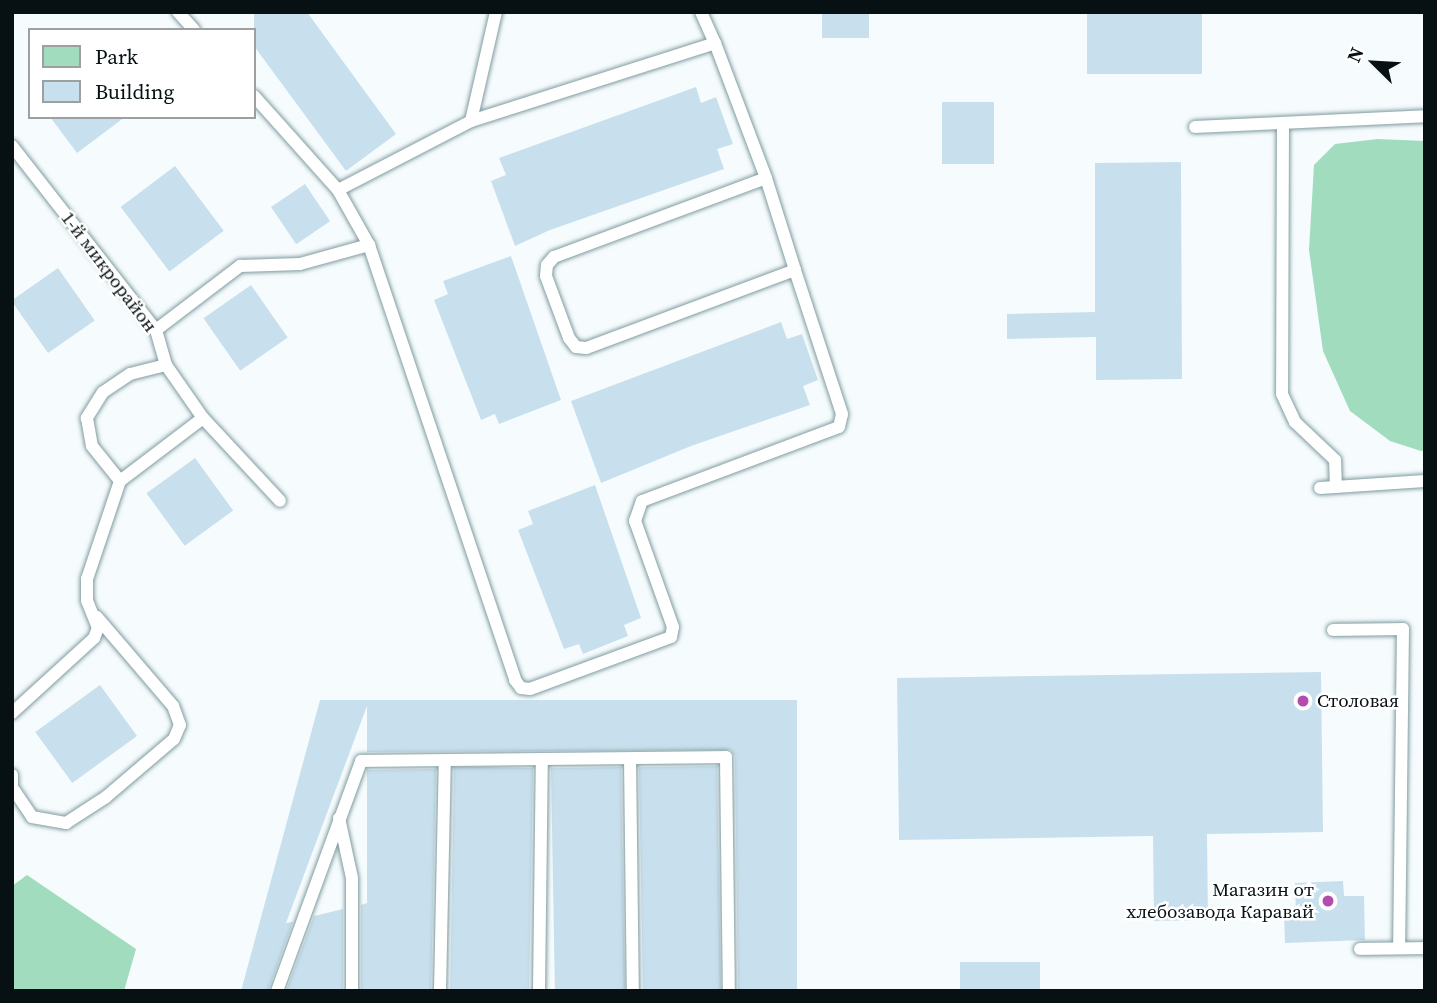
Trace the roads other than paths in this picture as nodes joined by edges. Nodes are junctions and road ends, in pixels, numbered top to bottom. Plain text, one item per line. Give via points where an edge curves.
1 (178, 12) edge
2 (496, 12) edge
3 (701, 12) edge
4 (192, 28) edge
5 (715, 43) junction
6 (256, 98) edge
7 (1425, 116) edge
8 (471, 121) junction
9 (1283, 122) junction
10 (1195, 127) dead end
11 (12, 146) edge
12 (766, 178) junction
13 (338, 190) junction
14 (369, 245) junction
15 (795, 270) junction
16 (156, 330) junction
17 (166, 365) junction
18 (203, 418) junction
19 (120, 481) junction
20 (1425, 481) edge
21 (1336, 487) junction
22 (1320, 488) dead end
23 (280, 501) dead end
24 (95, 615) junction
25 (1333, 630) dead end
26 (12, 713) edge
27 (542, 759) junction
28 (630, 759) junction
29 (445, 761) junction
30 (12, 775) edge
31 (13, 791) edge
32 (340, 818) junction
33 (1399, 948) junction
34 (1425, 948) edge
35 (1360, 949) dead end
36 (277, 991) edge
37 (352, 991) edge
38 (440, 991) edge
39 (539, 991) edge
40 (633, 991) edge
41 (729, 991) edge

1 - 4 lane
2 - 8 lane
3 - 5 lane
5 - 8 lane
5 - 12 lane
6 - 13 lane
7 - 9 lane
8 - 13 lane
9 - 10 lane
9 - 21 lane via 1282,394 1295,422 1335,460
11 - 16 lane, 1-й микрорайон
12 - 15 lane
12 - 15 lane via 554,257 546,276 569,338 576,347 586,348
13 - 14 lane
14 - 15 lane via 515,680 521,688 530,689 671,637 673,626 635,521 642,501 839,427 842,414
14 - 16 lane via 300,264 240,266
16 - 17 lane, 1-й микрорайон
17 - 18 lane, 1-й микрорайон
17 - 19 lane via 130,374 103,392 90,410 92,446
18 - 19 lane
18 - 23 lane, 1-й микрорайон
19 - 24 lane via 87,579 87,601
20 - 21 lane
21 - 22 lane
24 - 26 lane via 94,638
24 - 31 lane via 173,706 180,725 174,739 106,797 66,823 32,817
25 - 33 lane via 1403,629
27 - 28 lane
27 - 29 lane
27 - 39 lane
28 - 40 lane
28 - 41 lane via 726,757
29 - 32 lane via 361,761
29 - 38 lane
30 - 31 lane
32 - 36 lane
32 - 37 lane via 352,878
33 - 34 lane
33 - 35 lane

